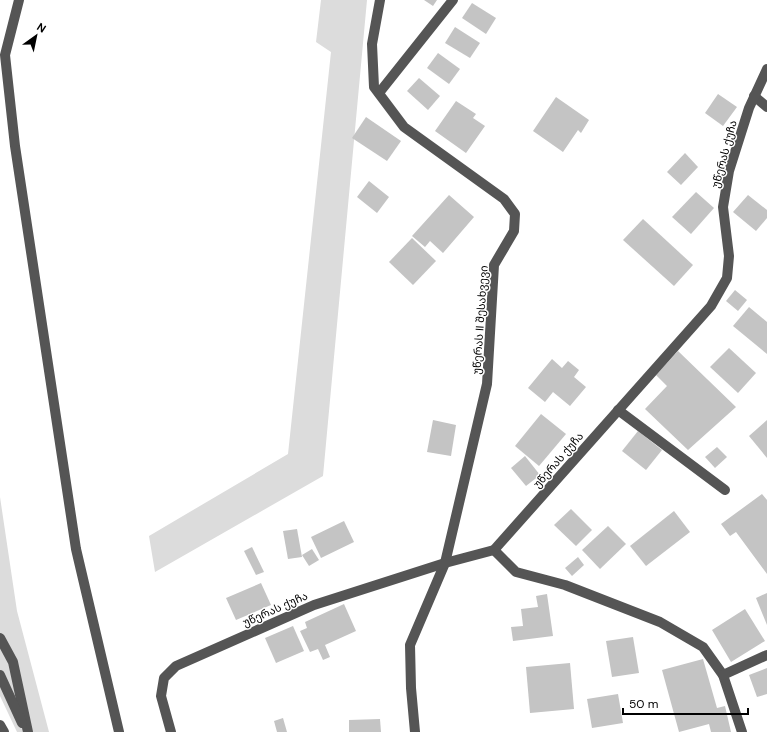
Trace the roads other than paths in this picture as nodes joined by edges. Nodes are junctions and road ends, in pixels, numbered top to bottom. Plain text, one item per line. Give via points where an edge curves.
1 (19, 0) edge
2 (380, 0) edge
3 (453, 0) edge
4 (767, 69) edge
5 (379, 93) junction
6 (754, 96) junction
7 (767, 106) edge
8 (618, 410) junction
9 (725, 490) dead end
10 (494, 550) junction
11 (445, 563) junction
12 (0, 638) edge
13 (767, 655) edge
14 (0, 675) edge
15 (723, 675) junction
16 (0, 725) edge
17 (4, 732) edge
18 (27, 732) edge
19 (119, 732) edge
20 (171, 732) edge
21 (415, 732) edge
22 (742, 732) edge

1 - 19 street via 5,55 15,146 76,549
2 - 5 street, უწერას II შესახვევი via 372,44 374,87
3 - 5 street
4 - 6 street, უწერას ქუჩა
5 - 11 street, უწერას II შესახვევი via 404,127 504,200 515,214 514,231 494,265 487,384
6 - 7 street
6 - 8 street, უწერას ქუჩა via 729,171 723,207 729,256 727,278 711,306
8 - 9 street
8 - 10 street, უწერას ქუჩა
10 - 11 street, უწერას ქუჩა
10 - 15 street via 516,572 565,586 660,622 703,647
11 - 20 street, უწერას ქუჩა via 314,605 176,666 164,678 162,696
11 - 21 street, უწერას II შესახვევი via 410,645
12 - 18 street via 13,662
13 - 15 street
14 - 18 street
15 - 22 street
16 - 17 street

